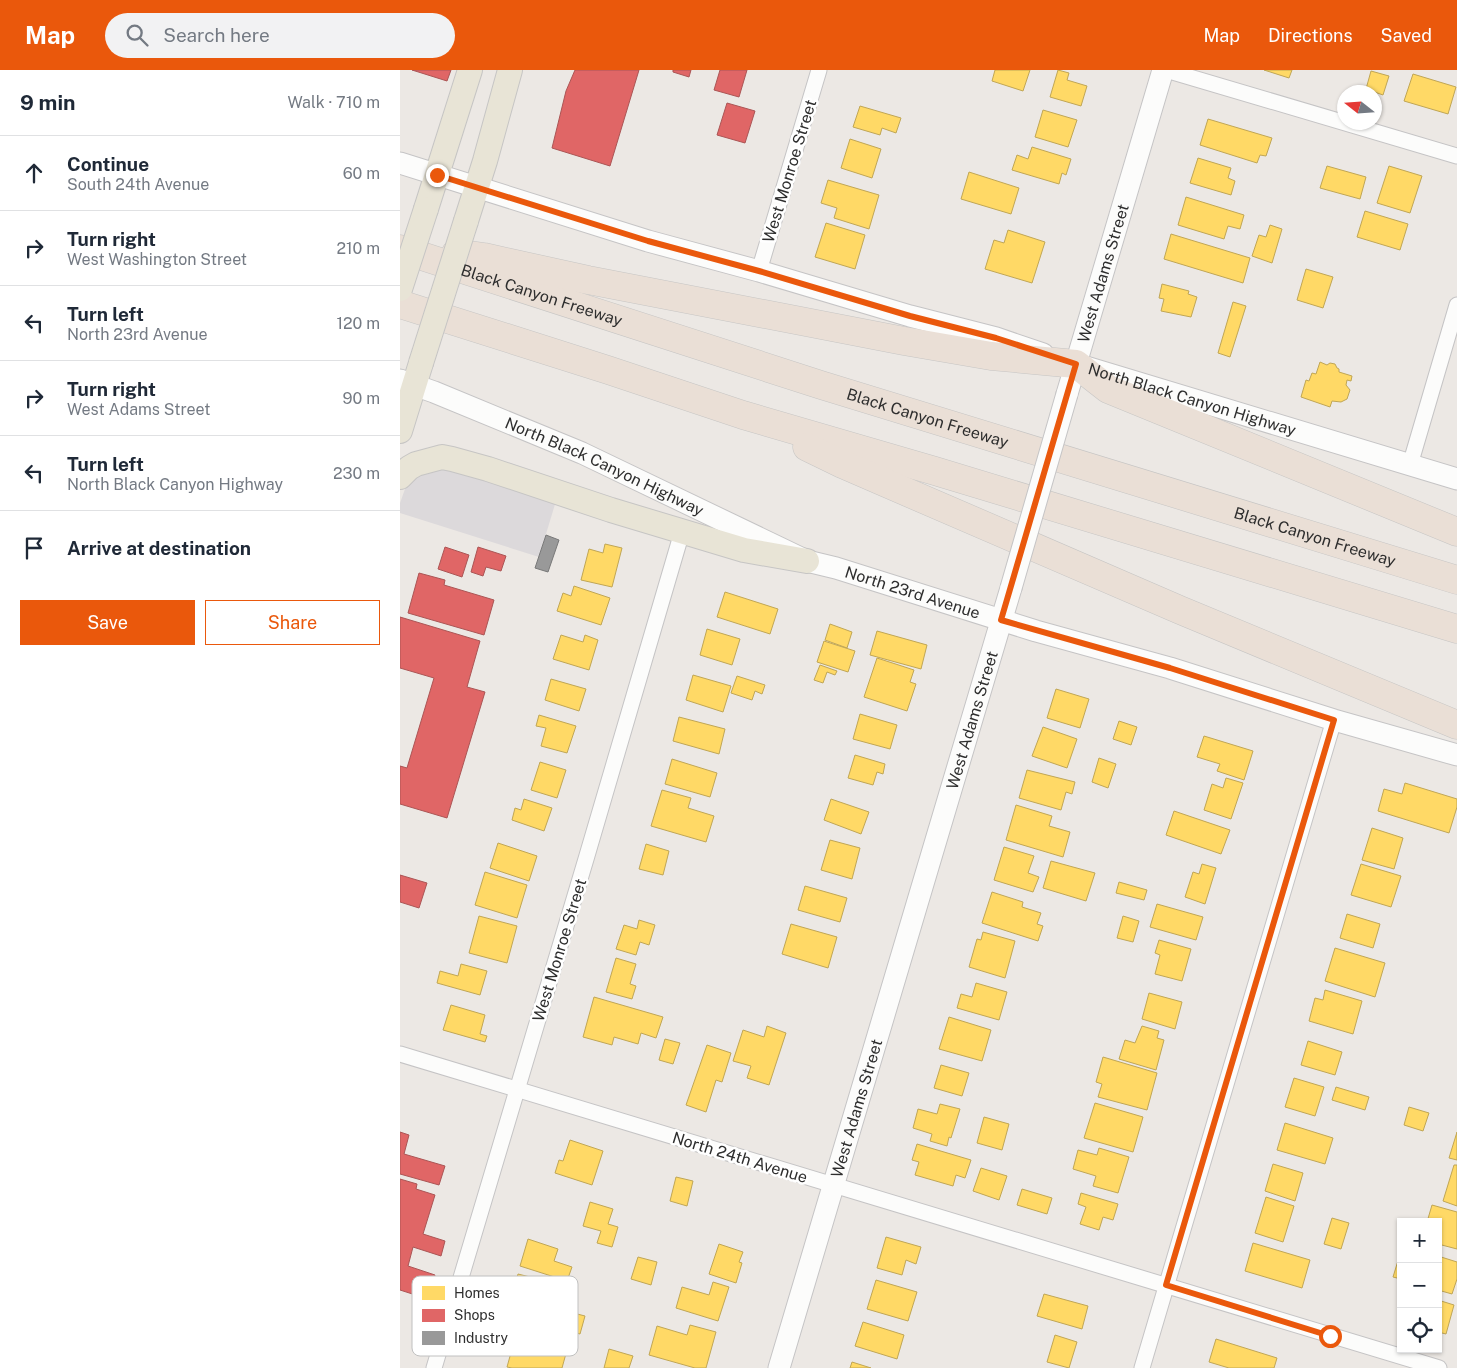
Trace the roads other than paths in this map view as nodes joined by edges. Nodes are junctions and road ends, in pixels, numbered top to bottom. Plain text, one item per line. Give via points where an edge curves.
1 (470, 70) edge
2 (510, 70) edge
3 (819, 70) edge
4 (1164, 70) edge
5 (1457, 156) edge
6 (400, 163) edge
7 (437, 175) junction
8 (476, 188) junction
9 (400, 247) edge
10 (759, 271) junction
11 (400, 289) edge
12 (400, 304) edge
13 (1457, 305) edge
14 (1076, 364) junction
15 (412, 376) edge
16 (743, 415) junction
17 (400, 430) edge
18 (1410, 465) junction
19 (400, 477) edge
20 (1457, 479) edge
21 (682, 532) junction
22 (1457, 532) edge
23 (807, 561) junction
24 (1457, 580) edge
25 (1001, 620) junction
26 (1457, 629) edge
27 (1334, 720) junction
28 (1457, 725) edge
29 (1457, 755) edge
30 (400, 1054) edge
31 (518, 1090) junction
32 (833, 1185) junction
33 (462, 1276) edge
34 (1166, 1285) junction
35 (438, 1356) edge
36 (434, 1368) edge
37 (779, 1368) edge
38 (1142, 1368) edge
39 (1439, 1368) edge

1 - 7 main road
2 - 8 main road
3 - 10 street, West Monroe Street
4 - 5 street
4 - 14 main road, West Adams Street
6 - 7 main road, North Black Canyon Highway
7 - 8 main road, North Black Canyon Highway
7 - 11 main road, bridge
8 - 10 main road, North Black Canyon Highway
8 - 15 main road, bridge
9 - 14 highway via 484,257 914,343 991,356
9 - 24 highway, Black Canyon Freeway via 821,385
10 - 14 main road, North Black Canyon Highway
12 - 16 highway
13 - 18 street
14 - 18 main road, North Black Canyon Highway
14 - 22 highway via 1108,389
14 - 25 main road, West Adams Street, bridge
15 - 17 main road
15 - 23 main road, North Black Canyon Highway
16 - 26 highway
16 - 28 highway via 842,464
18 - 20 main road, North Black Canyon Highway
19 - 21 main road via 416,464 442,457 452,458
21 - 23 main road via 744,550
21 - 31 street, West Monroe Street
23 - 25 main road, North 23rd Avenue
25 - 27 main road, North 23rd Avenue via 1170,668
25 - 32 main road, West Adams Street
27 - 29 main road, North 23rd Avenue
27 - 34 street
30 - 31 street, North 24th Avenue
31 - 32 street, North 24th Avenue
31 - 33 street, West Monroe Street
32 - 34 street, North 24th Avenue
32 - 37 main road, West Adams Street
34 - 38 street
34 - 39 street, North 24th Avenue
35 - 36 street, West Monroe Street

